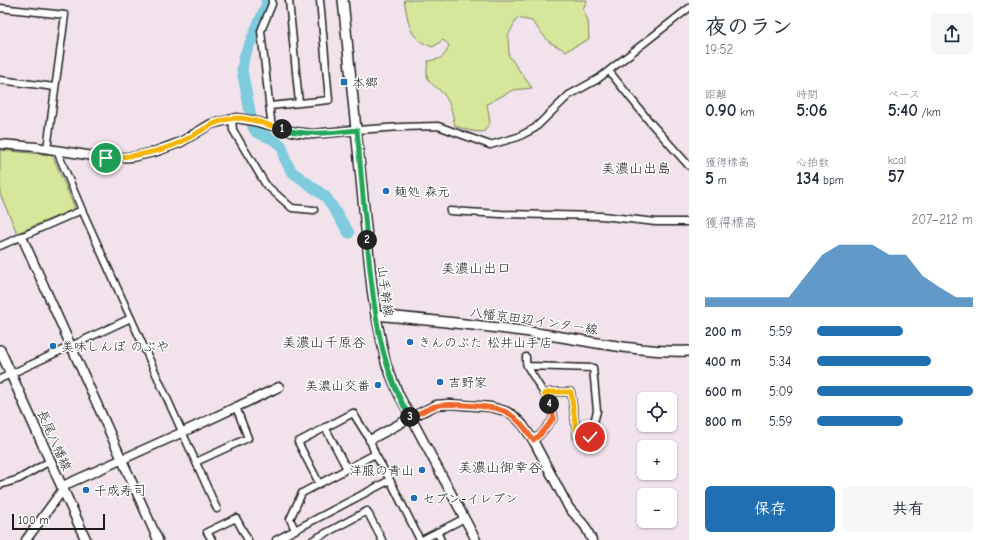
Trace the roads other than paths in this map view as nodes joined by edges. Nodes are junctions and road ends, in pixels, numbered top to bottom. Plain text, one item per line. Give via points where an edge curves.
1 (272, 0) edge
2 (289, 0) edge
3 (320, 0) edge
4 (343, 0) edge
5 (0, 8) edge
6 (689, 8) edge
7 (609, 71) junction
8 (0, 80) edge
9 (55, 87) junction
10 (299, 103) junction
11 (270, 106) junction
12 (232, 119) junction
13 (270, 126) junction
14 (357, 130) junction
15 (0, 144) edge
16 (47, 149) junction
17 (57, 151) junction
18 (689, 166) edge
19 (82, 210) junction
20 (314, 210) dead end
21 (450, 211) dead end
22 (689, 222) edge
23 (22, 237) junction
24 (0, 246) edge
25 (376, 315) junction
26 (131, 318) junction
27 (71, 347) junction
28 (0, 350) edge
29 (689, 351) edge
30 (526, 357) dead end
31 (527, 366) junction
32 (11, 374) junction
33 (0, 379) edge
34 (279, 387) dead end
35 (544, 394) junction
36 (236, 407) junction
37 (410, 418) junction
38 (325, 428) junction
39 (182, 432) junction
40 (370, 440) junction
41 (533, 440) junction
42 (375, 454) junction
43 (122, 460) junction
44 (50, 461) junction
45 (196, 462) junction
46 (347, 469) junction
47 (390, 480) junction
48 (319, 483) junction
49 (0, 485) edge
50 (63, 489) junction
51 (217, 508) dead end
52 (465, 518) junction
53 (295, 530) junction
54 (437, 532) junction
55 (26, 540) edge
56 (86, 540) edge
57 (158, 540) edge
58 (212, 540) edge
59 (248, 540) edge
60 (276, 540) edge
61 (313, 540) edge
62 (382, 540) edge
63 (421, 540) edge
64 (441, 540) edge
65 (476, 540) edge
66 (592, 540) edge

1 - 11 street via 261,31
2 - 10 street
3 - 10 street via 329,100
4 - 14 main road, 山手幹線
5 - 9 street via 65,15
6 - 7 street
7 - 14 street via 569,95 535,128 518,137 490,145 438,126
7 - 18 street
8 - 9 street
9 - 16 street
10 - 11 street
11 - 13 street
12 - 13 street via 244,119
12 - 17 street via 211,124 181,142 132,157 106,158
12 - 20 street via 233,130 266,185 292,208
13 - 14 street via 313,134
14 - 25 main road, 山手幹線
15 - 16 street
16 - 17 street
17 - 19 street
19 - 23 street
19 - 26 street
21 - 22 street
23 - 24 street
23 - 27 street
25 - 29 main road, 八幡京田辺インター線 via 516,330 650,350
25 - 37 street, 山手幹線 via 386,364
26 - 27 street
26 - 39 street
27 - 32 street
27 - 43 street
28 - 32 main road, 長尾八幡線
30 - 31 street
31 - 35 street
31 - 35 street via 593,368 597,411 590,437 577,436 571,392
32 - 33 street
32 - 44 main road, 長尾八幡線
34 - 36 street
35 - 41 street via 554,418
36 - 39 street
36 - 45 street via 248,438
37 - 40 street
37 - 41 street via 436,405 491,407 513,415
37 - 52 street, 山手幹線
38 - 40 street via 353,413
38 - 46 street
38 - 48 street via 298,442
39 - 43 street
39 - 45 street
40 - 42 street
41 - 66 street via 569,508 585,526
42 - 46 street
42 - 47 street
43 - 50 street via 68,484
43 - 57 street
44 - 49 street via 19,479
44 - 50 main road, 長尾八幡線
45 - 51 street
46 - 48 street
47 - 53 street
47 - 63 street
48 - 53 street via 302,493 290,519
50 - 55 street
50 - 56 main road, 長尾八幡線
52 - 54 street
52 - 65 street, 山手幹線
53 - 60 street
54 - 63 street
54 - 64 street
58 - 59 street via 207,532 236,518
61 - 62 street via 367,511

